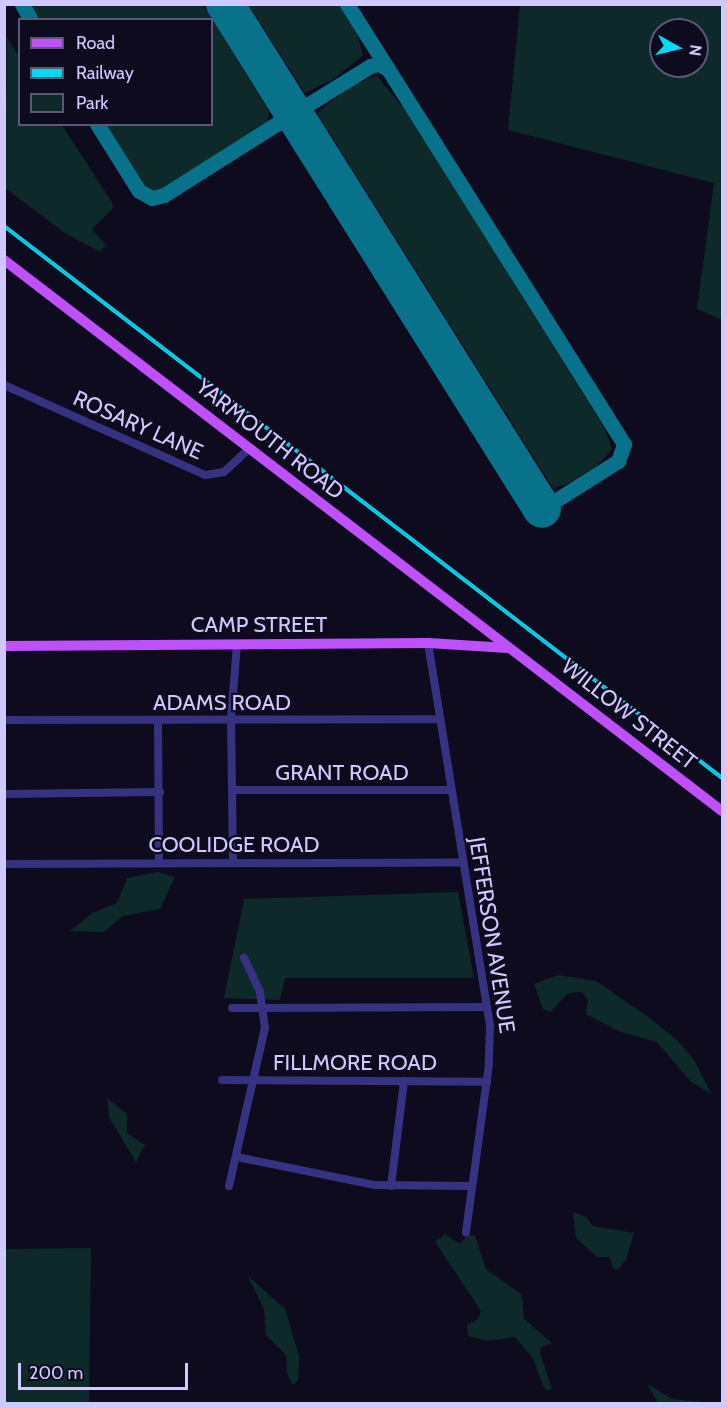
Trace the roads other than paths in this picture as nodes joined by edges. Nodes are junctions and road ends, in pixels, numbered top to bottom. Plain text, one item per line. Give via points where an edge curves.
1 (4, 260) edge
2 (4, 385) edge
3 (250, 448) junction
4 (486, 629) junction
5 (428, 643) junction
6 (237, 644) junction
7 (476, 644) junction
8 (4, 646) edge
9 (513, 649) junction
10 (440, 719) junction
11 (4, 720) edge
12 (231, 720) junction
13 (158, 721) junction
14 (233, 790) junction
15 (451, 790) junction
16 (160, 792) junction
17 (4, 794) edge
18 (723, 811) edge
19 (159, 862) junction
20 (233, 862) junction
21 (464, 862) junction
22 (4, 864) edge
23 (244, 957) dead end
24 (487, 1007) junction
25 (232, 1008) dead end
26 (264, 1009) junction
27 (222, 1080) dead end
28 (255, 1080) junction
29 (404, 1081) junction
30 (487, 1082) junction
31 (237, 1157) junction
32 (472, 1185) junction
33 (229, 1186) dead end
34 (391, 1186) junction
35 (466, 1232) dead end

1 - 3 main road, YARMOUTH ROAD
2 - 3 street, ROSARY LANE via 205,475 224,472
3 - 4 main road, YARMOUTH ROAD
4 - 7 main road
4 - 9 main road, YARMOUTH ROAD
5 - 6 main road, CAMP STREET
5 - 7 main road, CAMP STREET
5 - 10 street, JEFFERSON AVENUE
6 - 8 main road, CAMP STREET
6 - 12 street
7 - 9 main road, CAMP STREET
9 - 18 main road, WILLOW STREET
10 - 12 street, ADAMS ROAD
10 - 15 street, JEFFERSON AVENUE
11 - 13 street, ADAMS ROAD
12 - 13 street, ADAMS ROAD
12 - 14 street
13 - 16 street
14 - 15 street, GRANT ROAD
14 - 20 street
15 - 21 street, JEFFERSON AVENUE
16 - 17 street
16 - 19 street
19 - 20 street, COOLIDGE ROAD
19 - 22 street, COOLIDGE ROAD
20 - 21 street, COOLIDGE ROAD
21 - 24 street, JEFFERSON AVENUE
23 - 26 street
24 - 26 street
24 - 30 street, JEFFERSON AVENUE
25 - 26 street
26 - 28 street via 264,1044
27 - 28 street, FILLMORE ROAD
28 - 29 street, FILLMORE ROAD
28 - 31 street
29 - 30 street, FILLMORE ROAD
29 - 34 street
30 - 32 street, JEFFERSON AVENUE
31 - 33 street
31 - 34 street
32 - 34 street
32 - 35 street, JEFFERSON AVENUE

